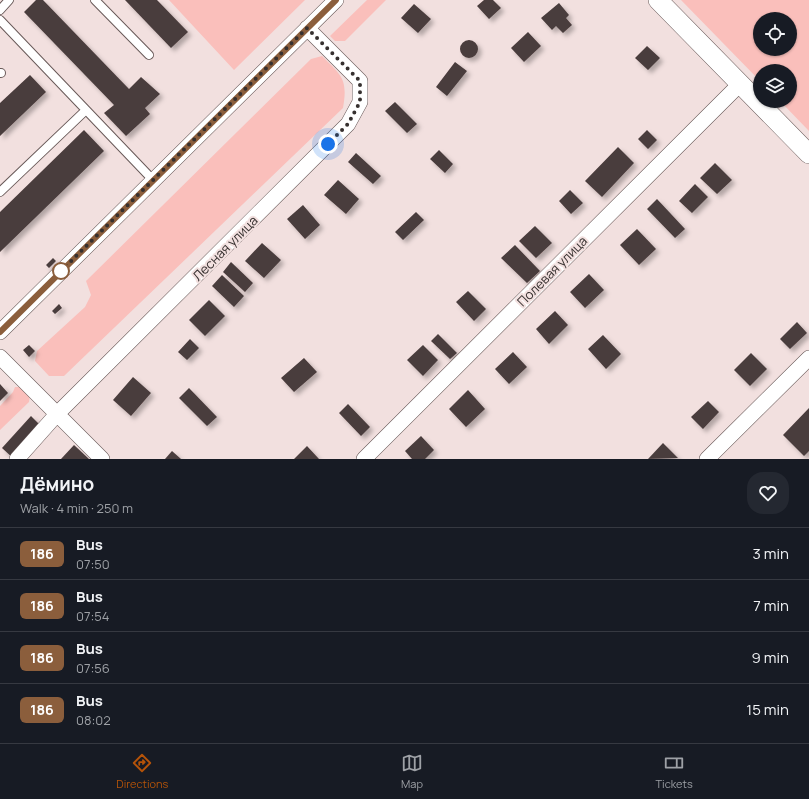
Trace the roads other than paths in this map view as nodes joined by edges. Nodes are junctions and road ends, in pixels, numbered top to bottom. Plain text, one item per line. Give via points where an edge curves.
1 (9, 0) edge
2 (95, 0) edge
3 (336, 0) edge
4 (658, 0) edge
5 (0, 10) edge
6 (0, 20) edge
7 (307, 28) junction
8 (149, 55) dead end
9 (740, 84) junction
10 (86, 110) junction
11 (809, 154) edge
12 (153, 180) junction
13 (0, 192) edge
14 (0, 332) edge
15 (0, 357) edge
16 (809, 358) edge
17 (57, 414) junction
18 (17, 459) edge
19 (102, 459) edge
20 (364, 459) edge
21 (707, 459) edge

1 - 5 lane
2 - 8 lane
3 - 7 street
4 - 9 street
6 - 10 lane
7 - 12 street
7 - 17 street, Лесная улица via 360,81 360,102 348,124
9 - 11 street
9 - 20 street, Полевая улица
10 - 12 lane
10 - 13 lane
12 - 14 street
15 - 17 street
16 - 21 street
17 - 18 street, Лесная улица
17 - 19 street

